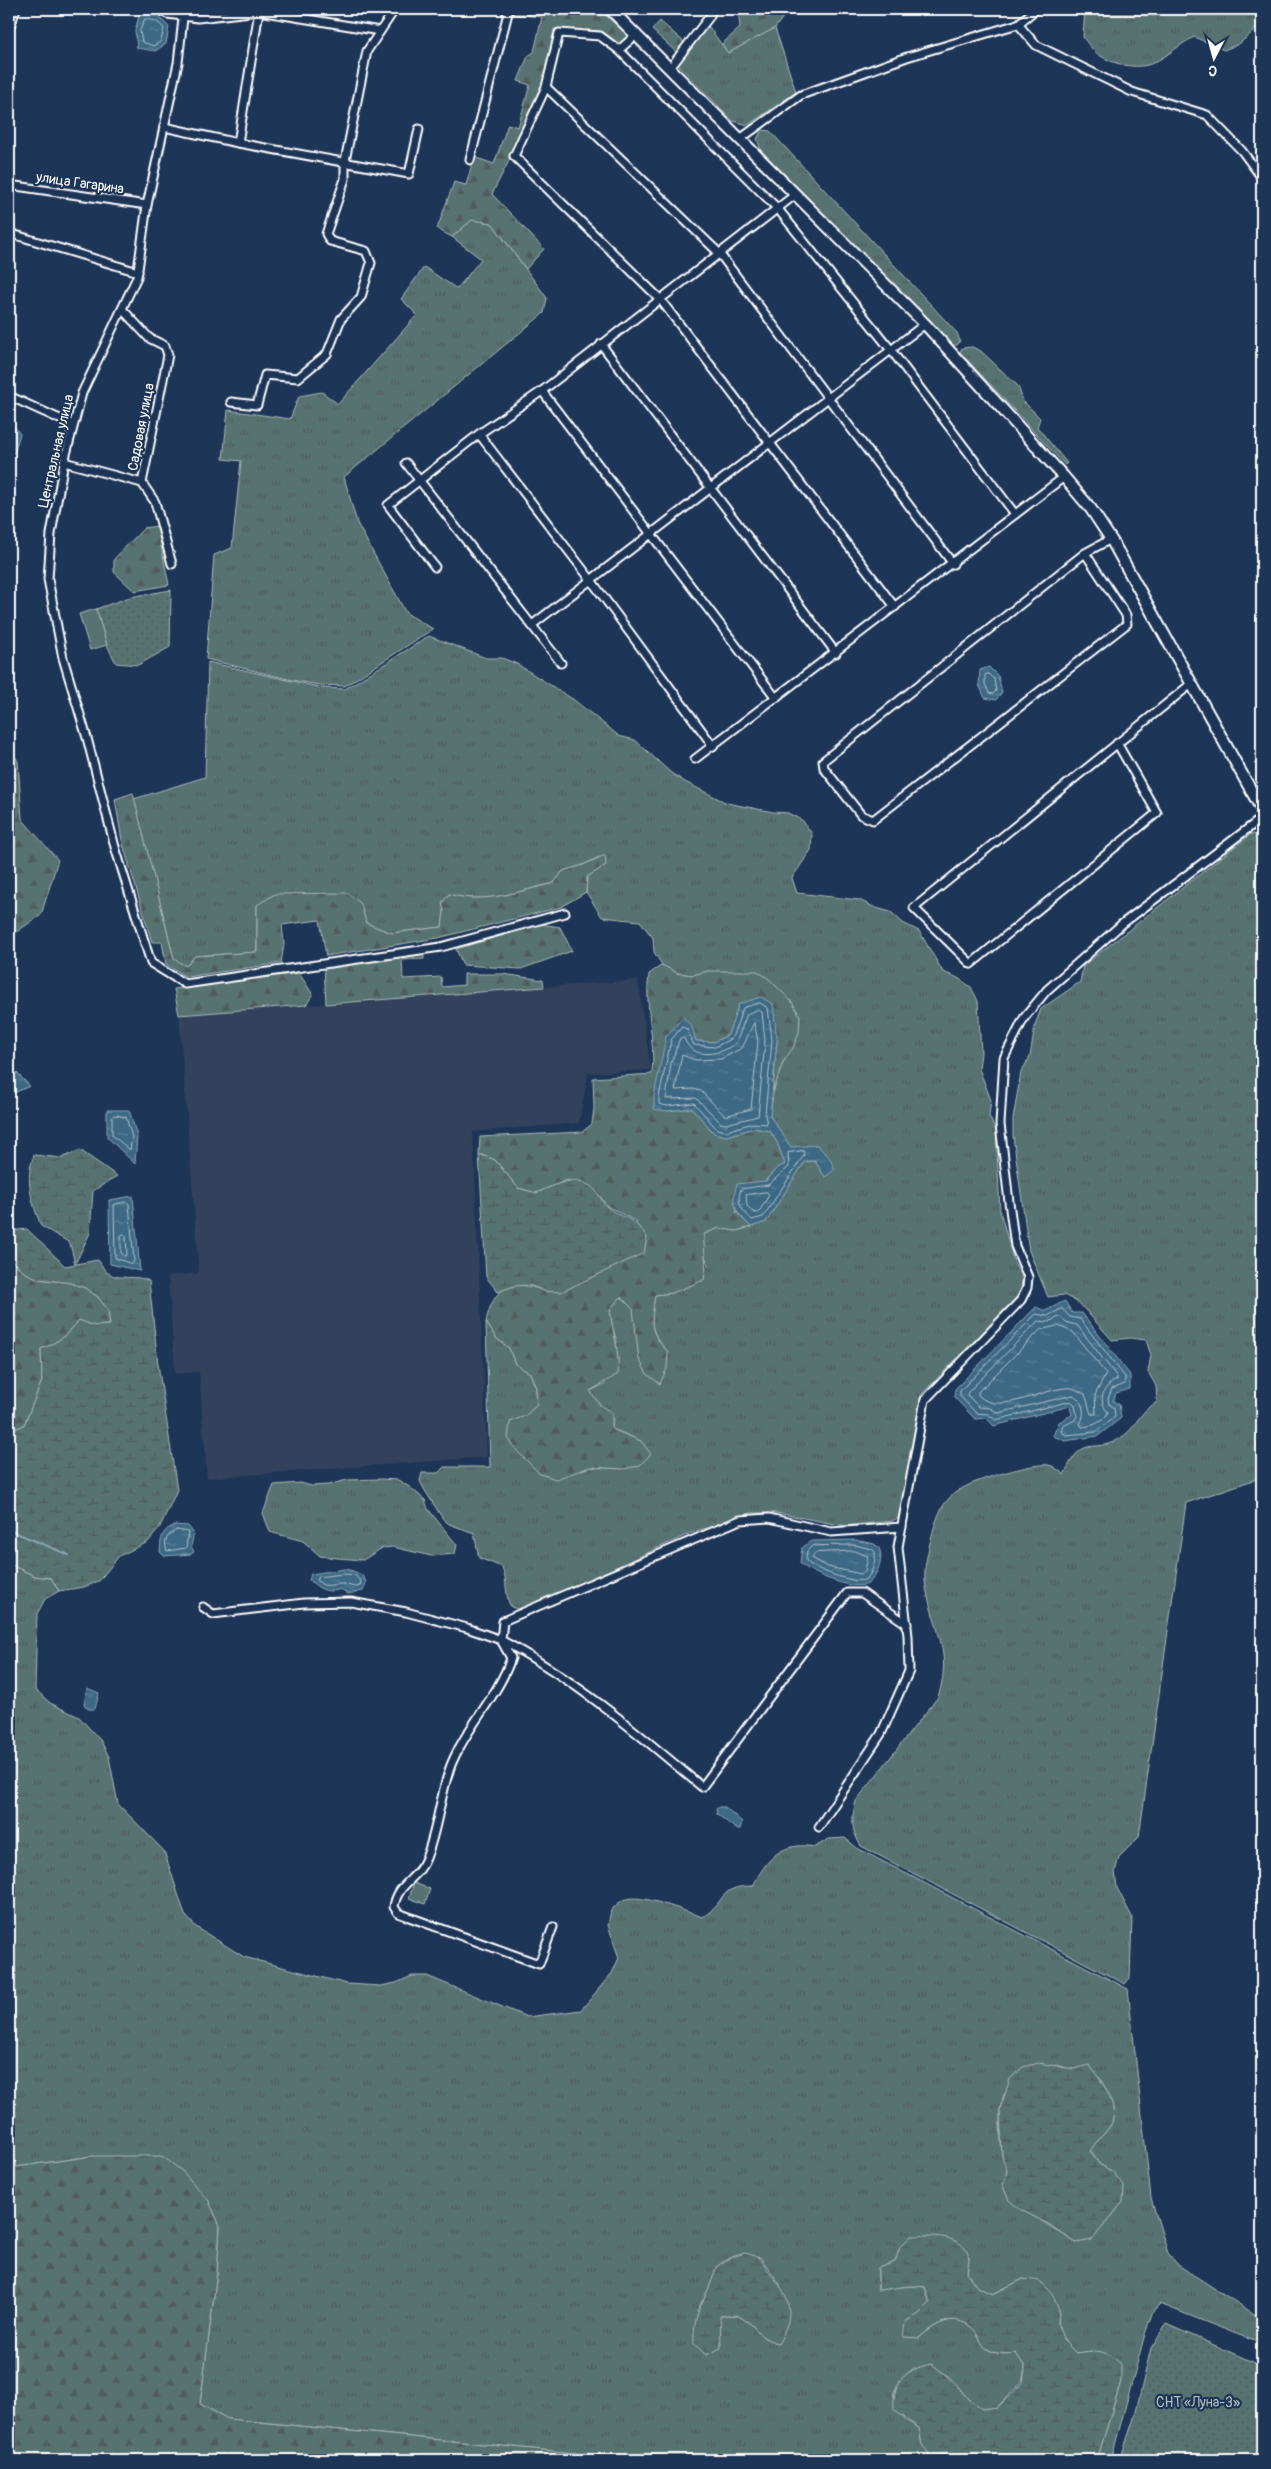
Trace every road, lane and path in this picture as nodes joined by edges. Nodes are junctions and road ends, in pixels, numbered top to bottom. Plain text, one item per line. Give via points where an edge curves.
1 (16, 9) edge
2 (159, 9) edge
3 (396, 9) edge
4 (505, 9) edge
5 (610, 9) edge
6 (710, 9) edge
7 (1036, 9) edge
8 (258, 11) junction
9 (183, 13) edge
10 (1018, 24) junction
11 (9, 28) edge
12 (380, 31) junction
13 (637, 34) junction
14 (619, 50) junction
15 (670, 68) junction
16 (546, 87) junction
17 (164, 127) junction
18 (419, 129) dead end
19 (740, 139) junction
20 (238, 143) junction
21 (470, 160) dead end
22 (345, 161) junction
23 (1262, 178) edge
24 (9, 185) edge
25 (796, 194) junction
26 (147, 205) junction
27 (778, 209) junction
28 (9, 234) edge
29 (720, 253) junction
30 (138, 272) junction
31 (660, 299) junction
32 (123, 310) junction
33 (925, 324) junction
34 (601, 344) junction
35 (891, 350) junction
36 (542, 391) junction
37 (9, 396) edge
38 (827, 399) junction
39 (231, 402) dead end
40 (73, 425) junction
41 (479, 434) junction
42 (769, 444) junction
43 (64, 462) junction
44 (406, 463) dead end
45 (1064, 477) junction
46 (420, 480) junction
47 (142, 483) junction
48 (710, 489) junction
49 (1014, 514) junction
50 (650, 535) junction
51 (1111, 539) junction
52 (1085, 553) junction
53 (172, 564) dead end
54 (952, 564) junction
55 (435, 567) dead end
56 (591, 580) junction
57 (895, 607) junction
58 (532, 626) junction
59 (836, 653) junction
60 (561, 664) dead end
61 (1191, 684) junction
62 (776, 698) junction
63 (1117, 744) junction
64 (713, 746) junction
65 (695, 760) dead end
66 (1262, 810) edge
67 (1262, 818) edge
68 (566, 913) dead end
69 (902, 1527) junction
70 (203, 1607) dead end
71 (907, 1624) junction
72 (501, 1640) junction
73 (819, 1827) dead end
74 (553, 1927) dead end

1 - 11 street
2 - 9 street via 167,14
3 - 12 street
4 - 21 street via 508,13
5 - 13 main road
6 - 15 street via 710,16
7 - 10 street
8 - 9 street via 198,18
8 - 12 street
8 - 20 street
9 - 17 street, Центральная улица via 178,63
10 - 19 street via 907,57 801,95
10 - 23 street via 1036,45 1132,92 1207,115 1242,151
12 - 22 street via 367,51
13 - 14 street
13 - 15 main road
14 - 16 street via 600,36 559,33
14 - 27 street
15 - 19 main road
16 - 29 street
16 - 31 street via 514,156
17 - 20 street
17 - 26 street, Центральная улица
18 - 22 street via 409,174
19 - 25 main road
20 - 22 street
22 - 39 street via 345,178 326,234 330,241 366,251 371,263 361,297 341,319 328,354 298,378 265,375 257,405
24 - 26 street, улица Гагарина
25 - 27 street
25 - 33 main road
26 - 30 street, Центральная улица
27 - 29 street
27 - 35 street
28 - 30 street
29 - 31 street
29 - 38 street
30 - 32 street, Центральная улица
31 - 34 street
31 - 42 street
32 - 40 street, Центральная улица via 82,393
32 - 47 street, Садовая улица via 149,338 165,346 168,355
33 - 35 street
33 - 45 main road
34 - 36 street
34 - 48 street
35 - 38 street
35 - 49 street
36 - 41 street
36 - 50 street
37 - 40 street
38 - 42 street
38 - 54 street
40 - 43 street, Центральная улица
41 - 46 street
41 - 56 street
42 - 48 street
42 - 57 street
43 - 47 street
43 - 68 street, Центральная улица via 51,534 48,579 64,658 115,848 151,963 185,984 441,946
44 - 46 street
45 - 49 street
45 - 51 main road
46 - 55 street via 388,505
46 - 58 street
47 - 53 street, Садовая улица via 155,502
48 - 50 street
48 - 59 street
49 - 54 street
50 - 56 street
50 - 62 street
51 - 52 street
51 - 61 main road
52 - 52 street via 823,760 824,768 861,815 873,820 1127,624 1126,615
54 - 57 street
56 - 58 street
56 - 64 street
57 - 59 street
58 - 60 street
59 - 62 street
61 - 63 street
61 - 66 main road
62 - 64 street
63 - 63 street via 914,908 971,964 1158,813
64 - 65 street
67 - 69 street via 1122,924 1048,990 1024,1018 1004,1058 1000,1124 1015,1246 1028,1277 1027,1288 1021,1300 925,1400
69 - 71 street via 898,1547
69 - 72 street via 831,1532 769,1518 740,1520 503,1621
70 - 72 street via 213,1614 350,1602 406,1612
71 - 72 street via 862,1593 848,1593 702,1787 624,1722 537,1659
71 - 73 street via 909,1671 881,1734
72 - 74 street via 511,1658 505,1676 471,1727 452,1765 426,1859 413,1878 400,1888 394,1907 398,1912 539,1964

